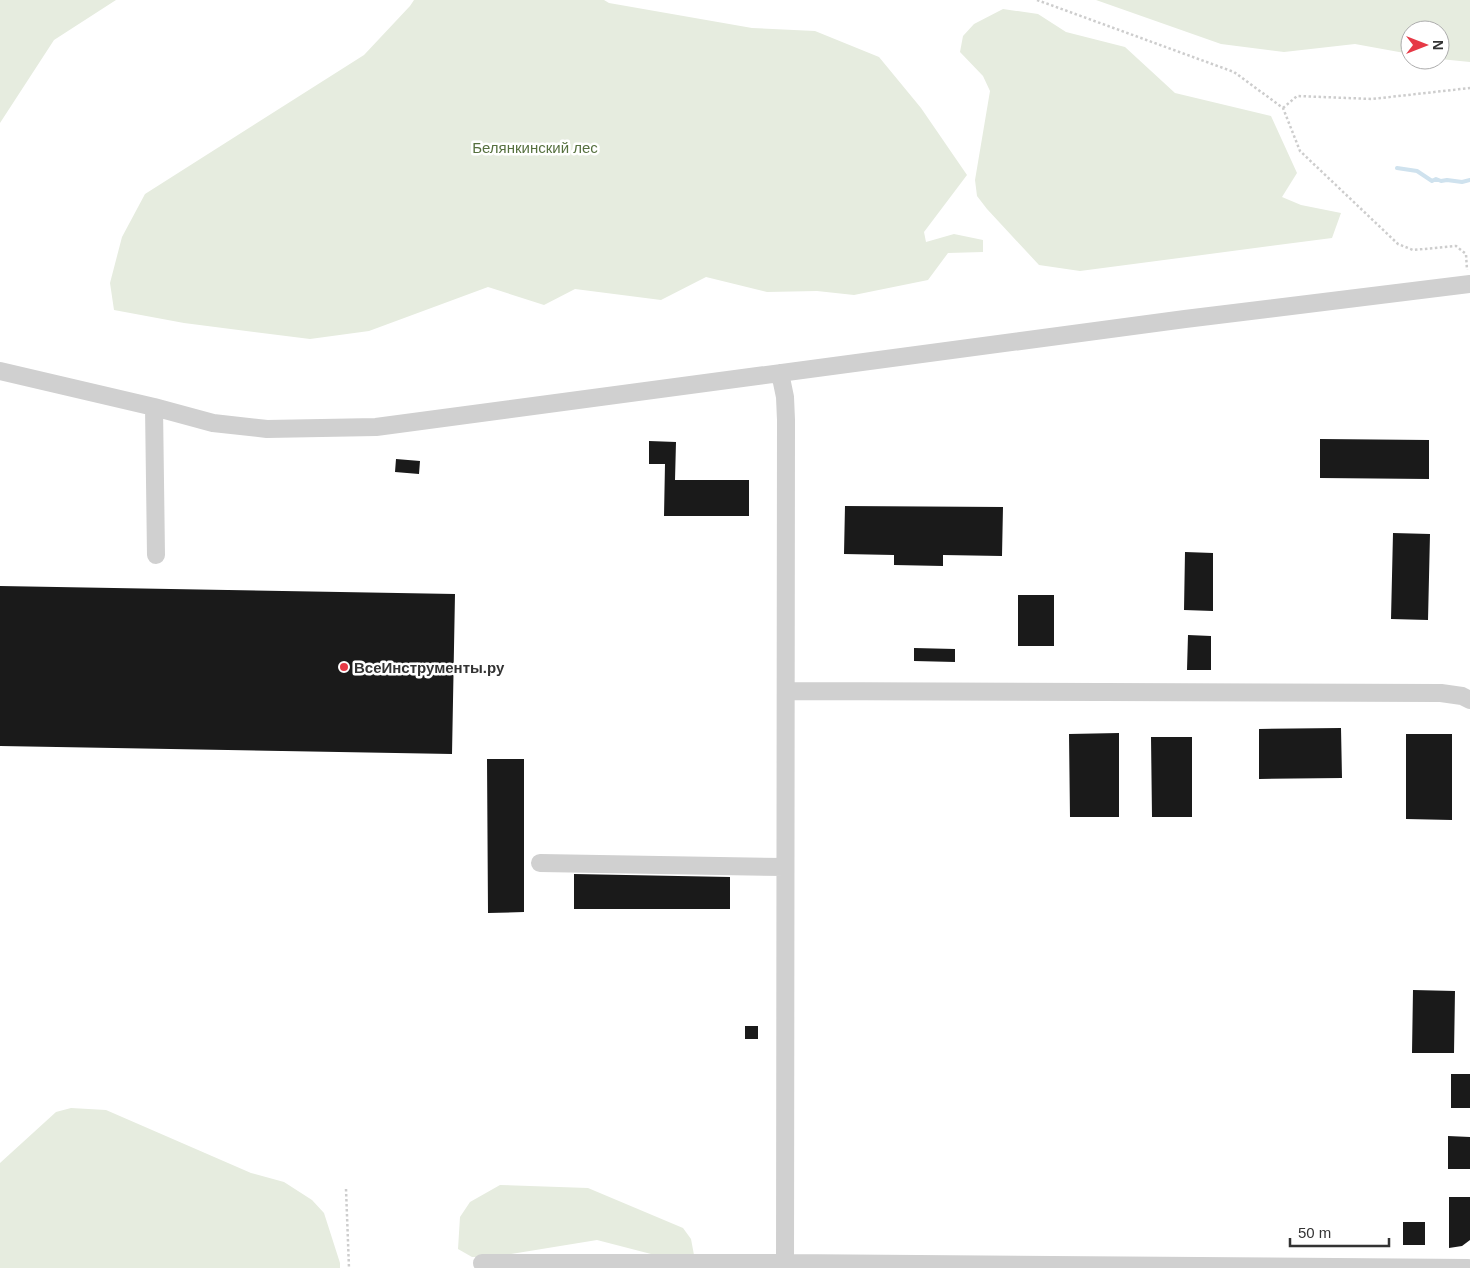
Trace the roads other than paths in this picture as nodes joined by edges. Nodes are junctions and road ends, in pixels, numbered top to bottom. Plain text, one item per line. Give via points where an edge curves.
1 (1469, 284) edge
2 (0, 371) edge
3 (780, 373) junction
4 (154, 407) junction
5 (156, 555) dead end
6 (786, 691) junction
7 (1470, 700) edge
8 (540, 863) dead end
9 (784, 867) junction
10 (482, 1263) dead end
11 (785, 1266) edge
12 (1468, 1268) edge

1 - 3 street
2 - 4 street
3 - 4 street via 376,427 267,429 213,423
3 - 6 street via 786,420
4 - 5 street
6 - 7 street via 1442,693
6 - 9 street
8 - 9 street
9 - 11 street
10 - 11 street
11 - 12 street

